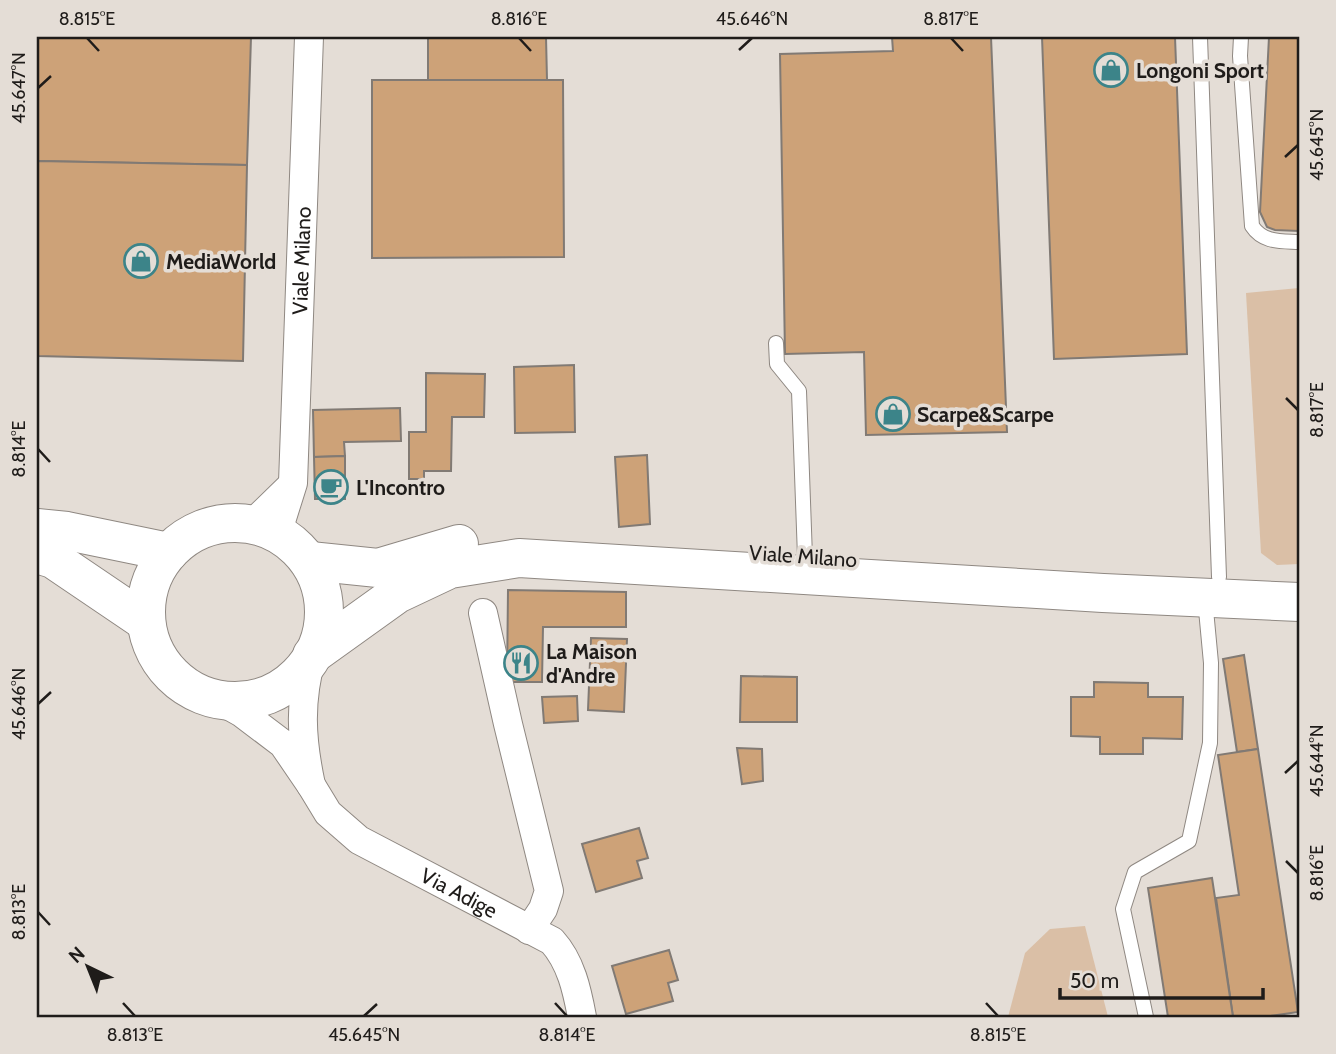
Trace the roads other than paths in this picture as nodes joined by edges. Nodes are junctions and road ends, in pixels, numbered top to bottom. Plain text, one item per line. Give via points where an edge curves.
1 (309, 37) edge
2 (1200, 37) edge
3 (1241, 37) edge
4 (1299, 242) edge
5 (776, 343) dead end
6 (37, 527) edge
7 (265, 529) junction
8 (169, 552) junction
9 (37, 554) edge
10 (805, 557) junction
11 (310, 561) junction
12 (1299, 579) edge
13 (1212, 587) junction
14 (1299, 602) edge
15 (483, 613) dead end
16 (146, 622) junction
17 (312, 656) junction
18 (217, 699) junction
19 (311, 785) junction
20 (529, 930) junction
21 (582, 1017) edge
22 (1146, 1017) edge

1 - 7 street, Viale Milano via 293,484
2 - 13 lane
3 - 4 lane via 1250,218 1256,232 1268,240
5 - 10 lane via 777,364 799,391
6 - 8 main road
7 - 8 main road via 222,524 193,533
7 - 11 main road
8 - 16 main road via 146,597
9 - 16 main road via 53,559
10 - 11 main road, Viale Milano via 541,537 466,542 378,568
10 - 13 main road, Viale Milano
11 - 17 main road via 325,609
12 - 13 main road, Viale Milano
13 - 14 main road, Viale Milano
13 - 17 main road, Viale Milano via 1103,593 519,558 450,569 397,594
13 - 22 lane via 1210,743 1188,841 1135,873 1123,909
15 - 20 street via 549,891
16 - 18 main road via 153,649 169,672 191,690
17 - 18 main road via 295,677 272,693 244,701
17 - 19 street, Via Adige via 303,690 302,722
18 - 19 street, Via Adige via 283,744
19 - 20 street, Via Adige via 328,813 359,840
20 - 21 street, Via Adige via 561,951

